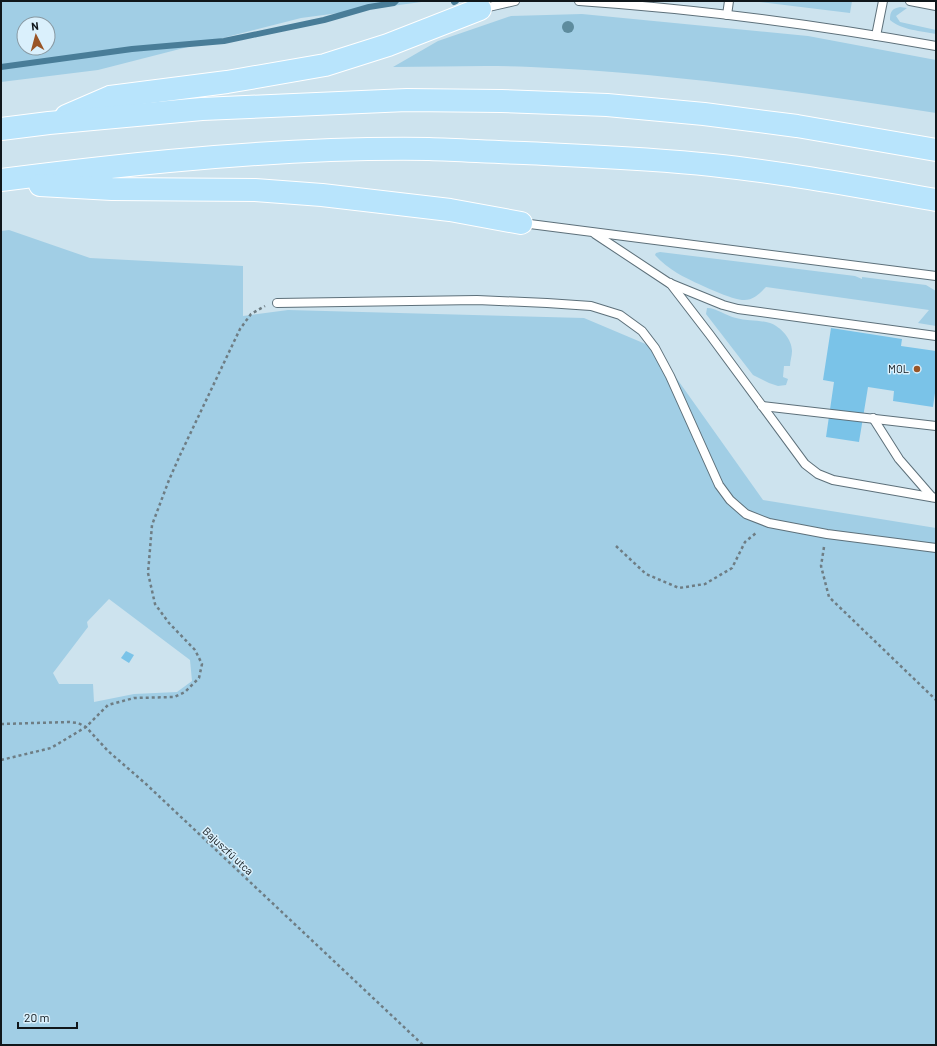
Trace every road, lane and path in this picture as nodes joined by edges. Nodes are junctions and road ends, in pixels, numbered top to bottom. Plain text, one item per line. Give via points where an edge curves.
1 (515, 1) edge
2 (579, 1) edge
3 (729, 1) edge
4 (883, 1) edge
5 (910, 1) edge
6 (936, 6) edge
7 (480, 9) joint
8 (727, 15) junction
9 (876, 36) junction
10 (936, 46) edge
11 (49, 123) junction
12 (1, 129) edge
13 (936, 150) edge
14 (1, 180) edge
15 (1, 183) edge
16 (936, 200) edge
17 (521, 223) joint
18 (592, 232) junction
19 (936, 276) edge
20 (669, 283) junction
21 (277, 303) joint
22 (936, 336) edge
23 (762, 406) junction
24 (873, 418) junction
25 (936, 426) edge
26 (934, 497) edge
27 (769, 523) junction
28 (827, 534) junction
29 (616, 546) dead end
30 (936, 548) edge
31 (936, 700) edge
32 (1, 724) edge
33 (86, 727) junction
34 (1, 760) edge
35 (423, 1045) edge

1 - 7 lane
2 - 8 lane
3 - 8 lane
4 - 9 lane
5 - 6 lane
7 - 11 highway via 388,45 325,65 227,82 110,96
8 - 9 lane
9 - 10 lane
11 - 12 highway
11 - 13 highway via 202,109 407,100 501,101 607,105 704,114 797,126
14 - 16 highway via 244,155 429,149 602,156 712,165 798,176
15 - 17 highway via 112,189 255,190 322,195 450,210
17 - 18 lane
18 - 19 lane
18 - 20 lane
20 - 22 lane via 738,309
20 - 23 lane
21 - 27 lane via 477,300 591,306 620,315 642,331 654,348 670,376 719,485 730,500 746,514
21 - 33 path via 251,314 240,329 181,453 152,525 148,573 155,604 195,650 202,664 200,678 185,692 174,697 134,698 108,705
23 - 24 lane
23 - 26 lane via 805,464 818,474 832,480
24 - 25 lane
24 - 26 lane via 899,459
27 - 28 lane
27 - 29 path via 745,542 732,568 705,584 679,588 646,574
28 - 30 lane
28 - 31 path via 821,566 829,597
32 - 33 path via 69,722
33 - 34 path via 51,748
33 - 35 path, Bajuszfű utca via 108,751

